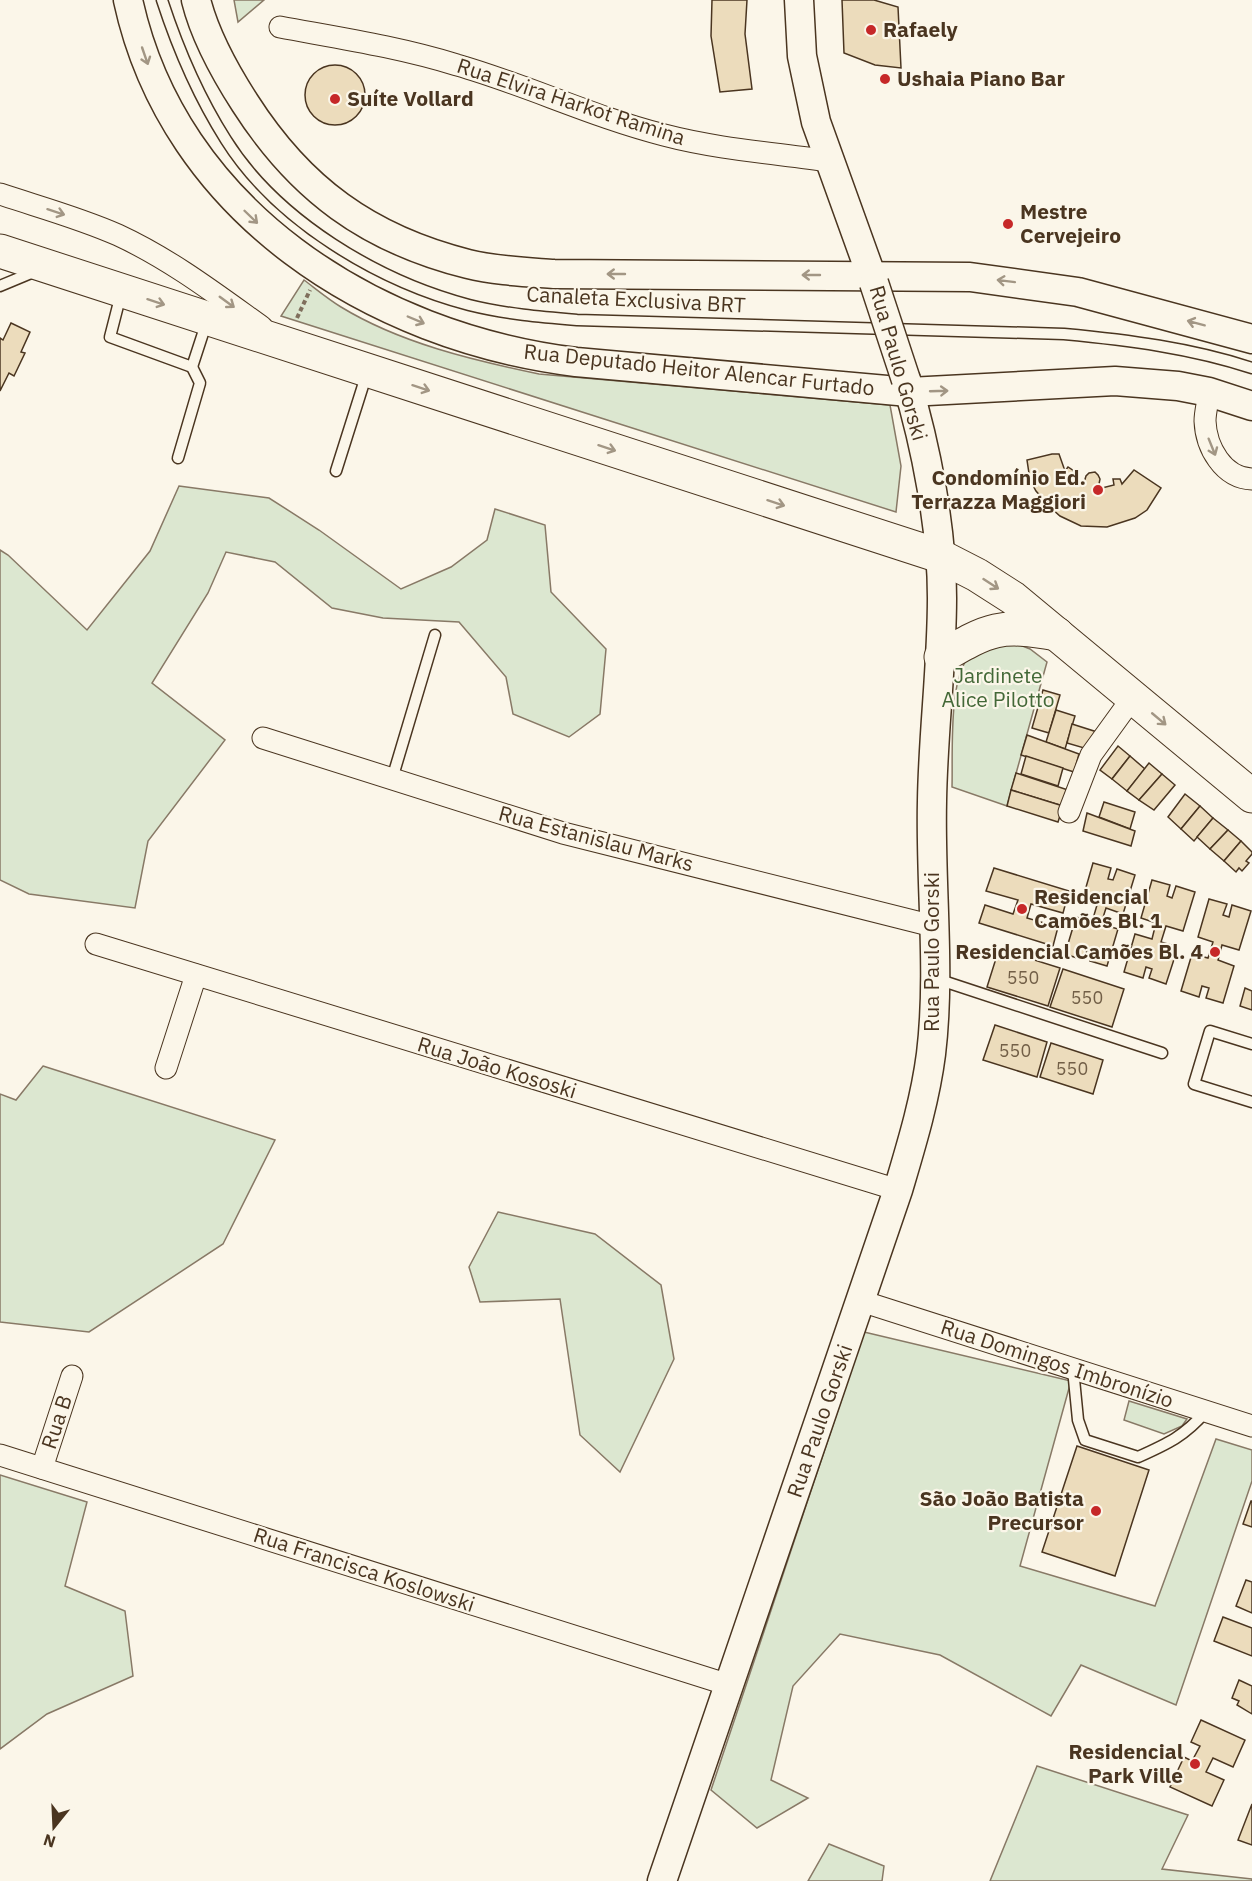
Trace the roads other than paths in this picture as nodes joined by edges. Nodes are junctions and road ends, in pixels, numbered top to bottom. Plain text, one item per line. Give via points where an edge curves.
1 (128, 0) edge
2 (162, 0) edge
3 (196, 0) edge
4 (799, 0) edge
5 (280, 27) dead end
6 (830, 161) junction
7 (0, 194) edge
8 (0, 252) edge
9 (47, 266) junction
10 (873, 279) junction
11 (0, 286) edge
12 (122, 291) junction
13 (208, 319) junction
14 (1252, 339) edge
15 (284, 343) junction
16 (192, 367) junction
17 (1252, 368) edge
18 (368, 370) junction
19 (908, 386) junction
20 (1209, 392) junction
21 (1252, 406) edge
22 (178, 458) dead end
23 (336, 471) dead end
24 (1252, 479) edge
25 (940, 556) junction
26 (435, 635) dead end
27 (1058, 635) junction
28 (941, 657) junction
29 (1133, 697) junction
30 (263, 738) dead end
31 (392, 779) junction
32 (1252, 796) edge
33 (1069, 812) dead end
34 (933, 926) junction
35 (96, 944) dead end
36 (196, 975) junction
37 (934, 978) junction
38 (1252, 1044) edge
39 (1162, 1053) dead end
40 (166, 1068) dead end
41 (1252, 1102) edge
42 (898, 1191) junction
43 (861, 1301) junction
44 (1073, 1369) junction
45 (72, 1376) dead end
46 (1206, 1412) junction
47 (1252, 1426) edge
48 (0, 1455) edge
49 (42, 1468) junction
50 (729, 1685) junction
51 (662, 1881) edge

1 -> 19 street, Rua Deputado Heitor Alencar Furtado via 152,77 178,127 214,178 286,247 396,311 447,333 543,358
2 - 17 lane, Canaleta Exclusiva BRT via 198,90 226,141 255,178 325,240 414,286 468,304 529,316 1064,334 1180,349
10 -> 3 street via 554,274 470,265 418,249 375,230 329,199 292,166 236,89 214,49
4 - 6 street, Rua Paulo Gorski via 802,56
5 - 6 street, Rua Elvira Harkot Ramina via 458,64 664,135
6 - 10 street, Rua Paulo Gorski
7 -> 15 street via 119,235 207,288
8 - 9 main road
9 - 11 lane
9 - 12 main road
14 -> 10 street via 1110,300 1041,286 970,277
10 - 19 street, Rua Paulo Gorski, bridge
12 -> 13 main road
12 - 16 lane via 110,337
13 - 15 main road
13 - 16 lane
15 - 18 main road
16 - 22 lane via 200,383
18 - 23 lane
18 -> 25 main road
19 -> 20 street, Rua Deputado Heitor Alencar Furtado via 1115,381
19 - 25 street, Rua Paulo Gorski via 930,483
20 - 21 street, Rua Deputado Heitor Alencar Furtado
20 -> 24 street via 1205,420 1218,461 1233,473
25 -> 27 main road via 1013,598
25 - 28 street, Rua Paulo Gorski
26 - 31 lane
27 - 28 main road via 1024,628 998,629 978,635
27 - 29 main road
28 - 34 street, Rua Paulo Gorski via 932,795
29 -> 32 main road
29 - 33 street via 1091,755
30 - 31 street, Rua Estanislau Marks
31 - 34 street, Rua Estanislau Marks via 563,833
34 - 37 street, Rua Paulo Gorski
35 - 36 street, Rua João Kososki
36 - 40 street
36 - 42 street, Rua João Kososki
37 - 39 lane
37 - 42 street, Rua Paulo Gorski via 931,1054 925,1090
38 - 41 lane via 1210,1031 1194,1084
42 - 43 street, Rua Paulo Gorski
43 - 44 street, Rua Domingos Imbronízio
43 - 50 street, Rua Paulo Gorski
44 - 46 street, Rua Domingos Imbronízio
44 - 46 lane via 1084,1440 1138,1457 1191,1429
45 - 49 street, Rua B
46 - 47 street, Rua Domingos Imbronízio
48 - 49 street, Rua Francisca Koslowski
49 - 50 street, Rua Francisca Koslowski
50 - 51 street, Rua Paulo Gorski

